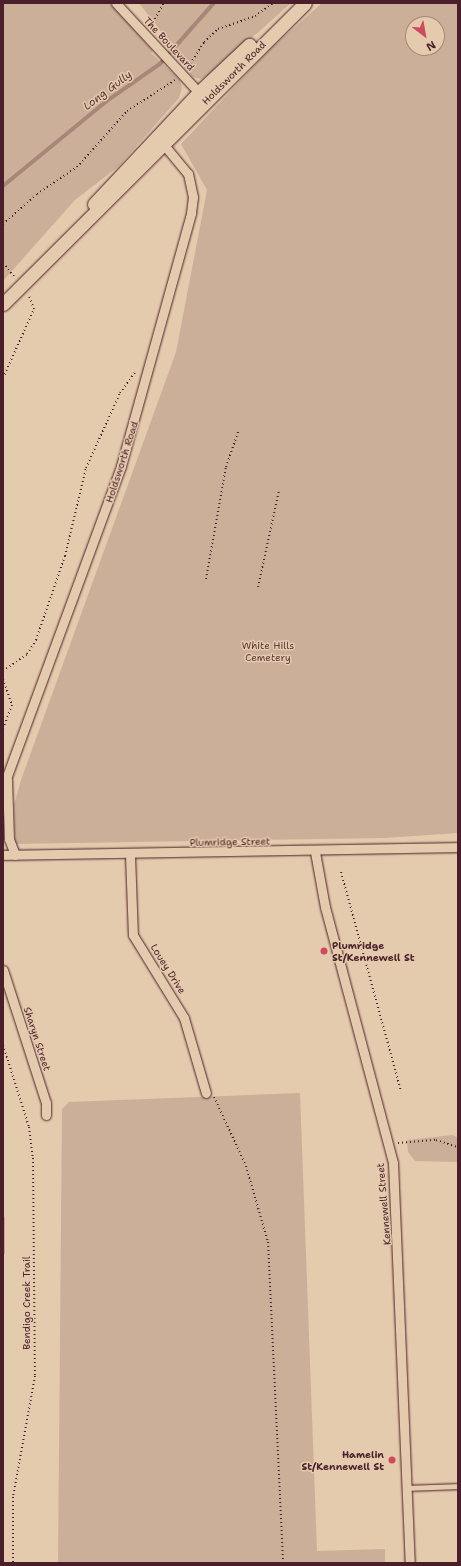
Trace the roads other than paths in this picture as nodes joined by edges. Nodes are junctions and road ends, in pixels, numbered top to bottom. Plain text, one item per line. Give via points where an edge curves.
1 (116, 3) edge
2 (301, 3) edge
3 (305, 3) edge
4 (203, 96) junction
5 (160, 140) junction
6 (3, 304) edge
7 (5, 783) edge
8 (458, 848) edge
9 (315, 852) junction
10 (3, 855) edge
11 (15, 855) junction
12 (130, 855) junction
13 (3, 970) edge
14 (210, 1094) road end
15 (46, 1115) dead end
16 (458, 1486) edge
17 (407, 1488) junction
18 (410, 1563) edge

1 - 4 street, The Boulevard
2 - 4 main road, Holdsworth Road
3 - 4 main road, Holdsworth Road
4 - 5 main road, Holdsworth Road
5 - 6 main road, Holdsworth Road via 49,260
5 - 7 street, Holdsworth Road via 188,174 193,197 191,213 122,466
7 - 11 street, Holdsworth Road via 9,839
8 - 9 street, Plumridge Street
9 - 12 street, Plumridge Street
9 - 17 street, Kennewell Street via 323,900 389,1145 399,1246
10 - 11 street, Plumridge Street
11 - 12 street, Plumridge Street
12 - 14 street, Louey Drive via 133,935 184,1018
13 - 15 street, Sharyn Street via 46,1103
16 - 17 lane
17 - 18 street, Kennewell Street

